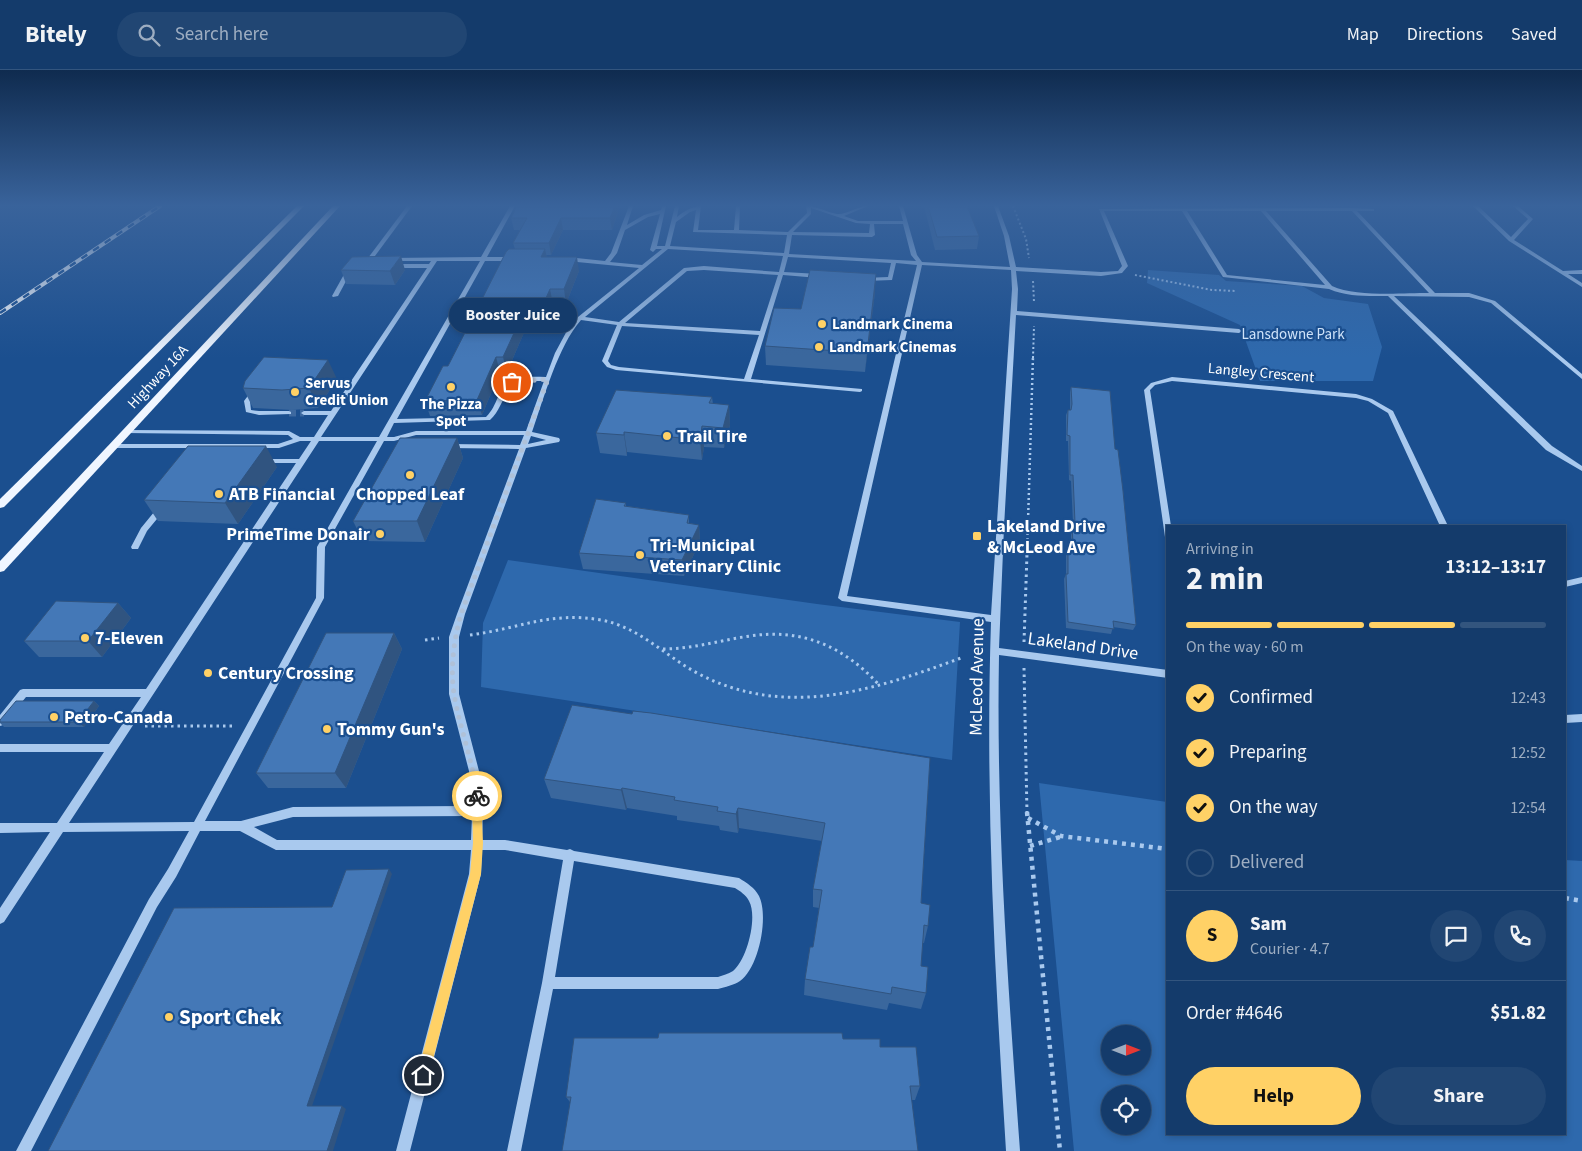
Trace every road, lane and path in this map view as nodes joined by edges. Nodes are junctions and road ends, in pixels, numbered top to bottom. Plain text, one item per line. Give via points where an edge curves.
1 (250, 256) edge
2 (291, 256) edge
3 (372, 256) edge
4 (611, 256) edge
5 (787, 256) edge
6 (813, 256) edge
7 (915, 256) edge
8 (1011, 256) edge
9 (1029, 256) edge
10 (1121, 256) edge
11 (1213, 256) edge
12 (1303, 256) edge
13 (1397, 256) edge
14 (1539, 256) edge
15 (652, 258) edge
16 (435, 259) junction
17 (483, 259) junction
18 (516, 259) edge
19 (560, 259) edge
20 (894, 261) junction
21 (1028, 262) dead end
22 (606, 263) junction
23 (920, 263) junction
24 (386, 266) edge
25 (431, 266) junction
26 (355, 267) edge
27 (644, 267) junction
28 (1014, 268) junction
29 (1564, 272) junction
30 (1582, 272) edge
31 (782, 273) junction
32 (1033, 275) dead end
33 (829, 276) edge
34 (857, 278) edge
35 (1582, 285) edge
36 (1330, 287) junction
37 (1390, 295) junction
38 (1434, 295) junction
39 (335, 296) dead end
40 (1014, 313) junction
41 (1034, 315) junction
42 (580, 318) junction
43 (620, 324) junction
44 (1239, 330) dead end
45 (763, 333) junction
46 (1582, 377) edge
47 (548, 379) junction
48 (747, 381) junction
49 (258, 387) edge
50 (860, 390) dead end
51 (289, 413) tunnel mouth
52 (304, 413) tunnel mouth
53 (333, 413) junction
54 (393, 421) junction
55 (127, 432) junction
56 (528, 432) junction
57 (300, 439) junction
58 (316, 439) junction
59 (383, 439) junction
60 (394, 439) junction
61 (114, 446) junction
62 (409, 446) edge
63 (436, 446) edge
64 (523, 446) junction
65 (255, 461) edge
66 (301, 462) junction
67 (1582, 469) edge
68 (167, 502) edge
69 (0, 505) edge
70 (1167, 525) edge
71 (1444, 525) edge
72 (135, 547) dead end
73 (0, 568) edge
74 (1582, 580) edge
75 (1566, 584) edge
76 (996, 619) junction
77 (477, 634) dead end
78 (1024, 634) dead end
79 (663, 649) junction
80 (994, 650) junction
81 (961, 658) dead end
82 (1166, 674) edge
83 (1024, 676) dead end
84 (880, 686) junction
85 (148, 693) junction
86 (1582, 718) edge
87 (1566, 719) edge
88 (0, 722) edge
89 (126, 726) junction
90 (251, 726) junction
91 (0, 748) edge
92 (112, 748) junction
93 (478, 811) junction
94 (1027, 818) junction
95 (197, 826) junction
96 (241, 826) junction
97 (0, 828) edge
98 (60, 828) junction
99 (1061, 836) junction
100 (478, 843) junction
101 (1030, 846) junction
102 (1166, 849) edge
103 (570, 854) junction
104 (1566, 898) edge
105 (1582, 901) edge
106 (0, 918) edge
107 (548, 983) junction
108 (23, 1151) edge
109 (403, 1151) edge
110 (514, 1151) edge
111 (1013, 1151) edge
112 (1060, 1151) edge

1 - 69 main road, Highway 16A
2 - 55 main road, Highway 16A
3 - 16 street via 370,259
4 - 22 street
5 - 31 street
6 - 20 street
7 - 23 street
8 - 28 street, McLeod Avenue
9 - 21 path
10 - 28 street via 1125,266 1120,272 1101,274
11 - 36 street via 1225,276
12 - 36 street
13 - 38 street
14 - 29 street
15 - 27 street
16 - 17 street
16 - 25 street
17 - 18 street
17 - 54 street
19 - 22 street
20 - 23 street
20 - 34 street via 890,279
22 - 27 street
23 - 28 street
23 - 76 street via 842,598
24 - 25 street
25 - 53 street
26 - 39 street
27 - 42 street
28 - 40 street, McLeod Avenue
29 - 30 street
29 - 35 street
31 - 33 street
31 - 43 street via 686,269
31 - 45 street
32 - 41 path
36 - 37 street via 1346,294
37 - 38 street
37 - 67 street via 1548,448
38 - 46 street via 1469,295 1493,302
40 - 41 street
40 - 76 street, McLeod Avenue
41 - 44 street
41 - 78 path
42 - 43 street
42 - 47 street via 571,328
43 - 45 street
43 - 48 street via 605,361 609,366
45 - 48 street
47 - 54 street via 512,382 505,387 494,414 488,419
47 - 56 street
48 - 50 street
49 - 51 street via 247,401 248,411
52 - 53 street
53 - 58 street
54 - 59 street
55 - 57 street via 289,433
55 - 61 main road, Highway 16A
56 - 60 street via 416,433
56 - 64 street
56 - 64 street via 556,440
57 - 58 street
57 - 61 street via 279,446
58 - 59 street
58 - 66 street
59 - 60 street
59 - 90 street via 321,547 320,598
60 - 62 street
61 - 73 main road, Highway 16A
63 - 64 street
64 - 93 street via 454,637 454,694 474,771
65 - 66 street
66 - 85 street
68 - 72 street via 144,530
70 - 71 street, Langley Crescent via 1147,390 1153,384 1172,380 1341,394 1384,406 1392,412
74 - 75 street
76 - 80 street, McLeod Avenue
77 - 79 path via 540,619 602,620 632,629
79 - 84 path via 712,680 783,698 831,698
79 - 84 path via 753,636 804,639 853,659
80 - 82 street, Lakeland Drive
80 - 111 street, McLeod Avenue via 996,897
81 - 84 path
83 - 94 path
85 - 88 street via 23,693
85 - 89 street
86 - 87 street
89 - 90 path
89 - 92 street
90 - 95 street
91 - 92 street
92 - 98 street
93 - 96 street via 292,812
93 - 100 street
94 - 99 path
94 - 101 path
95 - 96 street
95 - 98 street
95 - 108 street
96 - 100 street via 276,844
97 - 98 street
98 - 106 street
99 - 101 path
99 - 102 path
100 - 103 street
100 - 109 street via 476,874
101 - 112 path
103 - 107 street
103 - 107 street via 735,882 752,895 758,915 749,960 736,976 718,983
104 - 105 path
107 - 110 street

